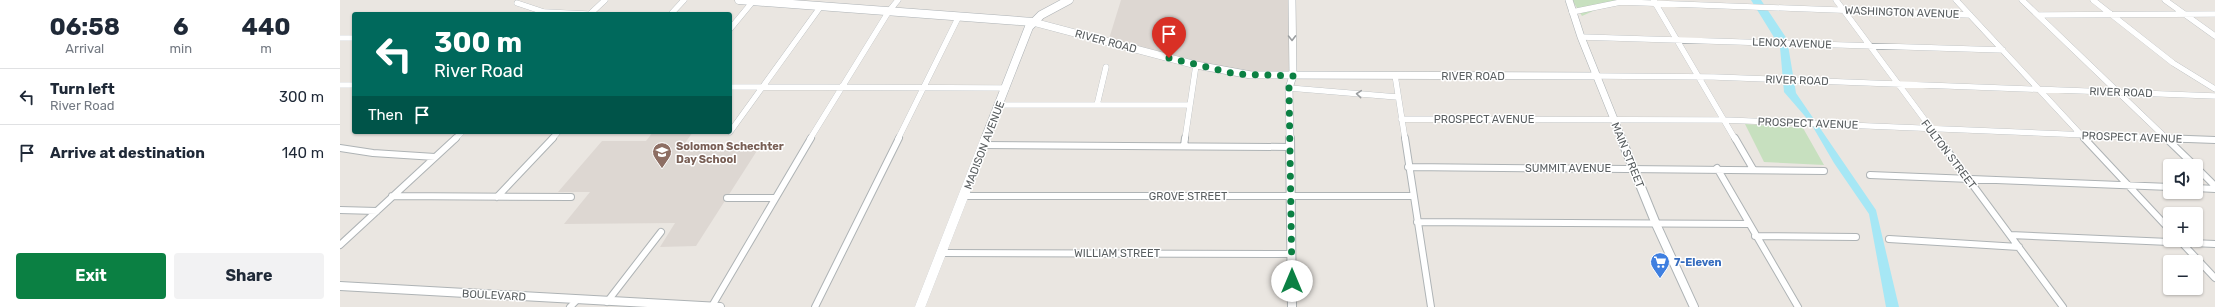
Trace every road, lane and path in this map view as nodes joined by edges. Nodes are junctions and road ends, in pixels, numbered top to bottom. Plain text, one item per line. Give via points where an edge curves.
1 (605, 0) edge
2 (684, 0) edge
3 (739, 0) edge
4 (754, 0) edge
5 (898, 0) edge
6 (1069, 0) edge
7 (1292, 0) edge
8 (1569, 0) edge
9 (1836, 0) edge
10 (1956, 0) edge
11 (2022, 0) edge
12 (2093, 0) edge
13 (2165, 0) edge
14 (1654, 2) edge
15 (517, 3) dead end
16 (821, 6) junction
17 (1843, 10) junction
18 (888, 11) junction
19 (544, 12) edge
20 (591, 12) edge
21 (673, 12) edge
22 (1572, 12) junction
23 (2185, 14) junction
24 (2215, 14) edge
25 (1970, 15) junction
26 (2038, 15) junction
27 (2112, 15) junction
28 (959, 16) junction
29 (1034, 22) junction
30 (732, 27) edge
31 (2215, 36) edge
32 (1581, 37) junction
33 (340, 38) edge
34 (352, 38) edge
35 (1676, 39) junction
36 (1870, 46) junction
37 (2003, 50) junction
38 (1196, 65) junction
39 (1106, 67) dead end
40 (1394, 75) junction
41 (1293, 76) junction
42 (1597, 76) junction
43 (1699, 77) junction
44 (1898, 84) junction
45 (340, 85) edge
46 (352, 85) edge
47 (732, 87) edge
48 (762, 87) junction
49 (842, 87) junction
50 (923, 88) junction
51 (1006, 88) junction
52 (1289, 88) junction
53 (2215, 89) edge
54 (2039, 90) junction
55 (2118, 92) junction
56 (2215, 96) edge
57 (1397, 97) junction
58 (999, 105) junction
59 (1097, 105) junction
60 (1190, 105) junction
61 (1401, 119) junction
62 (1614, 119) junction
63 (1724, 120) junction
64 (732, 129) edge
65 (1931, 129) junction
66 (460, 134) edge
67 (556, 134) edge
68 (2081, 135) junction
69 (2166, 138) junction
70 (2215, 140) edge
71 (983, 145) junction
72 (1184, 146) junction
73 (1290, 147) junction
74 (340, 148) edge
75 (435, 157) junction
76 (2187, 159) edge
77 (1408, 167) junction
78 (1717, 168) junction
79 (1634, 169) junction
80 (1753, 169) junction
81 (1824, 171) dead end
82 (1870, 175) dead end
83 (2203, 175) edge
84 (1967, 178) junction
85 (2128, 185) junction
86 (2163, 187) edge
87 (2215, 187) edge
88 (2203, 188) edge
89 (392, 196) junction
90 (963, 196) junction
91 (1291, 196) junction
92 (1413, 196) junction
93 (496, 197) junction
94 (571, 197) dead end
95 (727, 198) dead end
96 (774, 198) junction
97 (340, 210) edge
98 (377, 211) junction
99 (1417, 222) junction
100 (2163, 222) edge
101 (1656, 224) junction
102 (1748, 224) junction
103 (661, 232) dead end
104 (2010, 235) junction
105 (1755, 236) junction
106 (1856, 237) dead end
107 (1889, 239) dead end
108 (2163, 241) edge
109 (2203, 243) edge
110 (2215, 244) edge
111 (340, 245) edge
112 (2018, 247) junction
113 (2186, 247) edge
114 (942, 253) junction
115 (1292, 254) junction
116 (2215, 278) edge
117 (340, 286) edge
118 (577, 300) junction
119 (607, 302) junction
120 (570, 307) edge
121 (716, 307) edge
122 (815, 307) edge
123 (920, 307) edge
124 (1292, 307) edge
125 (1431, 307) edge
126 (1694, 307) edge
127 (1798, 307) edge
128 (2063, 307) edge

1 - 20 street
2 - 21 street
3 - 4 main road, RIVER ROAD
4 - 16 main road, RIVER ROAD
4 - 30 street
5 - 18 street
6 - 29 main road, MADISON AVENUE via 1044,13
7 -> 41 street
8 - 22 street, MAIN STREET
9 - 17 street, FULTON STREET
10 - 25 street
11 - 26 street
12 - 27 street
13 - 23 street
14 - 17 street, WASHINGTON AVENUE
14 - 22 street, WASHINGTON AVENUE via 1614,3
14 - 35 street
15 - 19 street
16 - 18 main road, RIVER ROAD
16 - 48 street
17 - 25 street, WASHINGTON AVENUE
17 - 36 street, FULTON STREET
18 - 28 main road, RIVER ROAD
18 - 49 street
22 - 32 street, MAIN STREET
23 - 24 street
23 - 27 street
23 - 31 street
25 - 37 street
26 - 27 street
26 - 55 street
27 - 53 street via 2174,63
28 - 29 main road, RIVER ROAD
28 - 50 street
29 - 38 street, RIVER ROAD
29 - 51 main road, MADISON AVENUE via 1027,33
32 - 35 street, LENOX AVENUE
32 - 42 street, MAIN STREET
33 - 34 street
35 - 36 street, LENOX AVENUE
35 - 43 street
36 - 37 street, LENOX AVENUE
36 - 44 street, FULTON STREET
37 - 54 street
38 - 41 street, RIVER ROAD via 1236,74
38 - 60 street
39 - 59 street
40 - 41 street, RIVER ROAD
40 - 42 street, RIVER ROAD
40 - 57 street
41 - 52 street
42 - 43 street, RIVER ROAD
42 - 62 street, MAIN STREET
43 - 44 street, RIVER ROAD
43 - 63 street
44 - 54 street, RIVER ROAD
44 - 65 street, FULTON STREET
45 - 46 street
47 - 48 street
48 - 49 street
48 - 64 street
49 - 50 street
49 - 96 street
50 - 51 street
50 - 122 street
51 - 58 main road, MADISON AVENUE
57 -> 52 street
52 - 73 street
54 - 55 street, RIVER ROAD
54 - 68 street
55 - 56 street, RIVER ROAD
55 - 69 street
57 - 61 street
58 - 59 street
58 - 71 main road, MADISON AVENUE
59 - 60 street
60 - 72 street
61 - 62 street, PROSPECT AVENUE
61 - 77 street
62 - 63 street, PROSPECT AVENUE
62 - 79 street, MAIN STREET
63 - 65 street, PROSPECT AVENUE
63 - 80 street
65 - 68 street, PROSPECT AVENUE
65 - 84 street, FULTON STREET
66 - 75 street
67 - 93 street
68 - 69 street, PROSPECT AVENUE
68 - 85 street
69 - 70 street, PROSPECT AVENUE
69 - 76 street
71 - 72 street
71 - 90 main road, MADISON AVENUE
72 - 73 street
73 - 91 street
74 - 75 street
75 - 89 street
77 - 79 street, SUMMIT AVENUE
77 - 92 street
78 - 79 street, SUMMIT AVENUE
78 - 80 street, SUMMIT AVENUE
78 - 102 street
79 - 101 street, MAIN STREET
80 - 81 street, SUMMIT AVENUE
82 - 84 street
83 - 87 street
84 - 85 street
84 - 104 street, FULTON STREET
85 - 86 street
85 - 100 street
87 - 88 street
89 - 93 street
89 - 98 street
90 - 91 street, GROVE STREET
90 - 114 main road, MADISON AVENUE
91 - 92 street, GROVE STREET
91 - 115 street
92 - 99 street
93 - 94 street
95 - 96 street
96 - 121 street
97 - 98 street
98 - 111 street
99 - 101 street
99 - 125 street
101 - 102 street
101 - 126 street, MAIN STREET
102 - 105 street
103 - 119 street
104 - 108 street
104 - 112 street, FULTON STREET
105 - 106 street
105 - 127 street
107 - 112 street
109 - 110 street
112 - 128 street, FULTON STREET
113 - 116 street
114 - 115 street, WILLIAM STREET
114 - 123 main road, MADISON AVENUE
115 - 124 street
117 - 118 street, BOULEVARD
118 - 119 street, BOULEVARD
118 - 120 street
119 - 121 street, BOULEVARD

